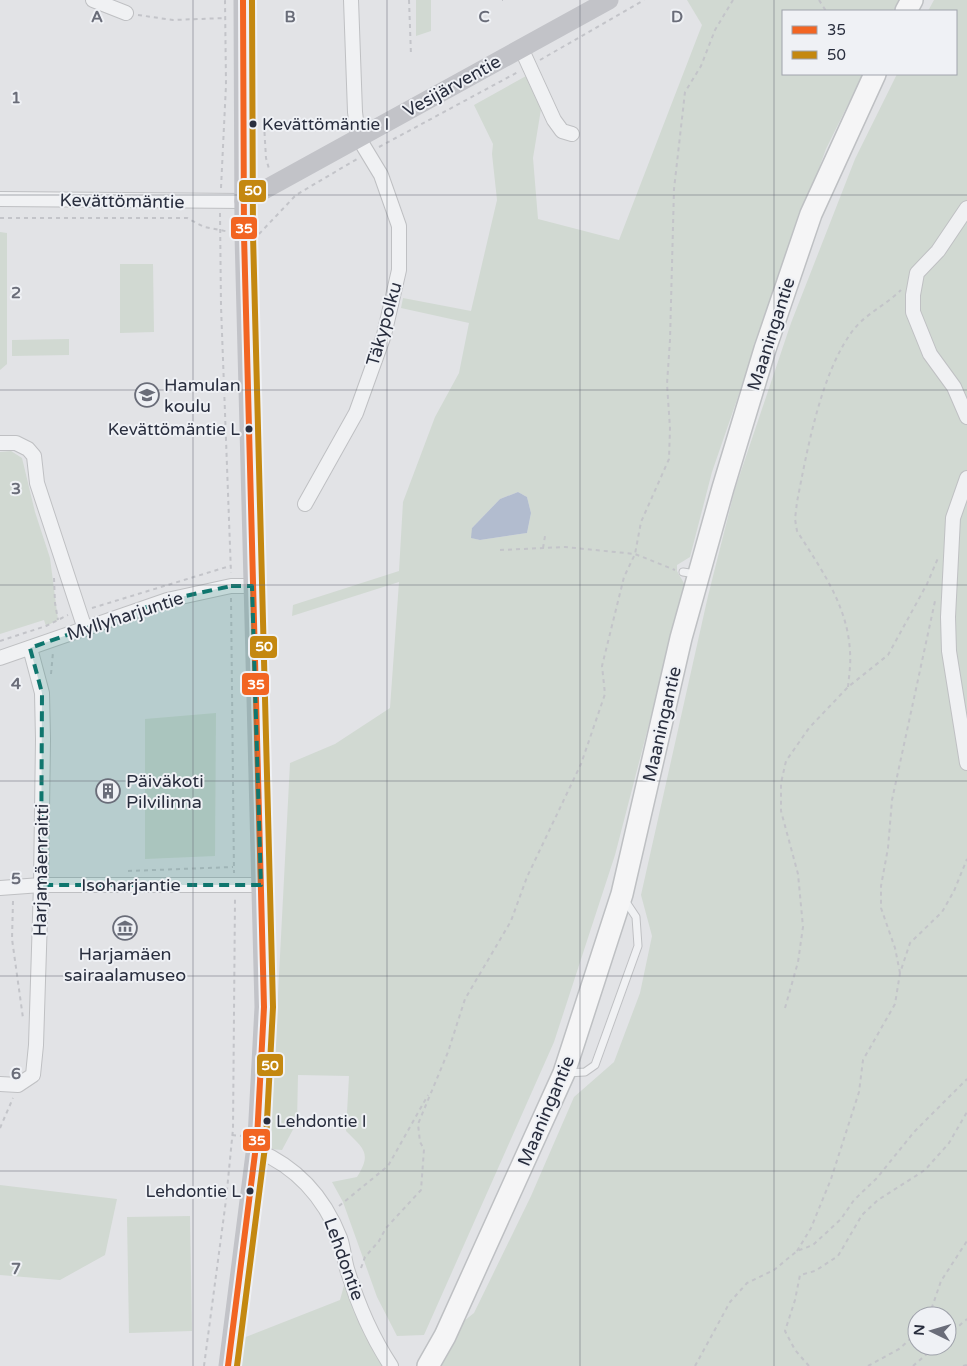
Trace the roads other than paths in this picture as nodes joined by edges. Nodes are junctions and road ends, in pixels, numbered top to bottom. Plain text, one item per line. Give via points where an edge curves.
1 (94, 0) edge
2 (243, 0) edge
3 (350, 0) edge
4 (609, 0) edge
5 (126, 13) road end
6 (521, 48) junction
7 (875, 75) edge
8 (572, 134) dead end
9 (363, 145) junction
10 (0, 200) edge
11 (244, 201) junction
12 (967, 208) edge
13 (967, 416) edge
14 (0, 443) edge
15 (967, 478) edge
16 (305, 504) dead end
17 (252, 586) junction
18 (85, 629) junction
19 (30, 648) junction
20 (0, 658) edge
21 (967, 763) edge
22 (42, 885) junction
23 (262, 885) junction
24 (7, 887) edge
25 (622, 894) junction
26 (564, 1074) junction
27 (0, 1084) edge
28 (256, 1150) junction
29 (228, 1366) edge
30 (390, 1366) edge
31 (428, 1366) edge

1 - 5 street
2 - 11 street
3 - 9 street via 355,112
4 - 6 street, Vesijärventie
6 - 8 street via 554,120 562,131
6 - 9 street, Vesijärventie
7 - 25 main road, Maaningantie via 811,214 691,573 681,638
9 - 11 street, Vesijärventie
9 - 16 street, Täkypolku via 380,175 399,226 399,270 384,335 356,412
10 - 11 street, Kevättömäntie
11 - 17 street
12 - 13 street via 938,251 917,273 912,295 913,312 930,354 954,387
14 - 18 street via 16,443 34,456 37,483
15 - 21 street via 953,518 948,579 950,651
17 - 18 street, Myllyharjuntie via 231,586 167,600
17 - 23 street
18 - 19 street, Myllyharjuntie
19 - 20 street, Myllyharjuntie
19 - 22 street, Harjamäenraitti via 42,693
22 - 23 street, Isoharjantie
22 - 24 street, Isoharjantie
22 - 27 street, Harjamäenraitti via 33,1075 18,1085
23 - 28 street via 264,1007
25 - 26 main road, Maaningantie
25 - 26 lane via 636,918 638,946 595,1064 585,1072
26 - 31 main road, Maaningantie
28 - 29 street
28 - 30 street, Lehdontie via 296,1173 331,1216 374,1340

